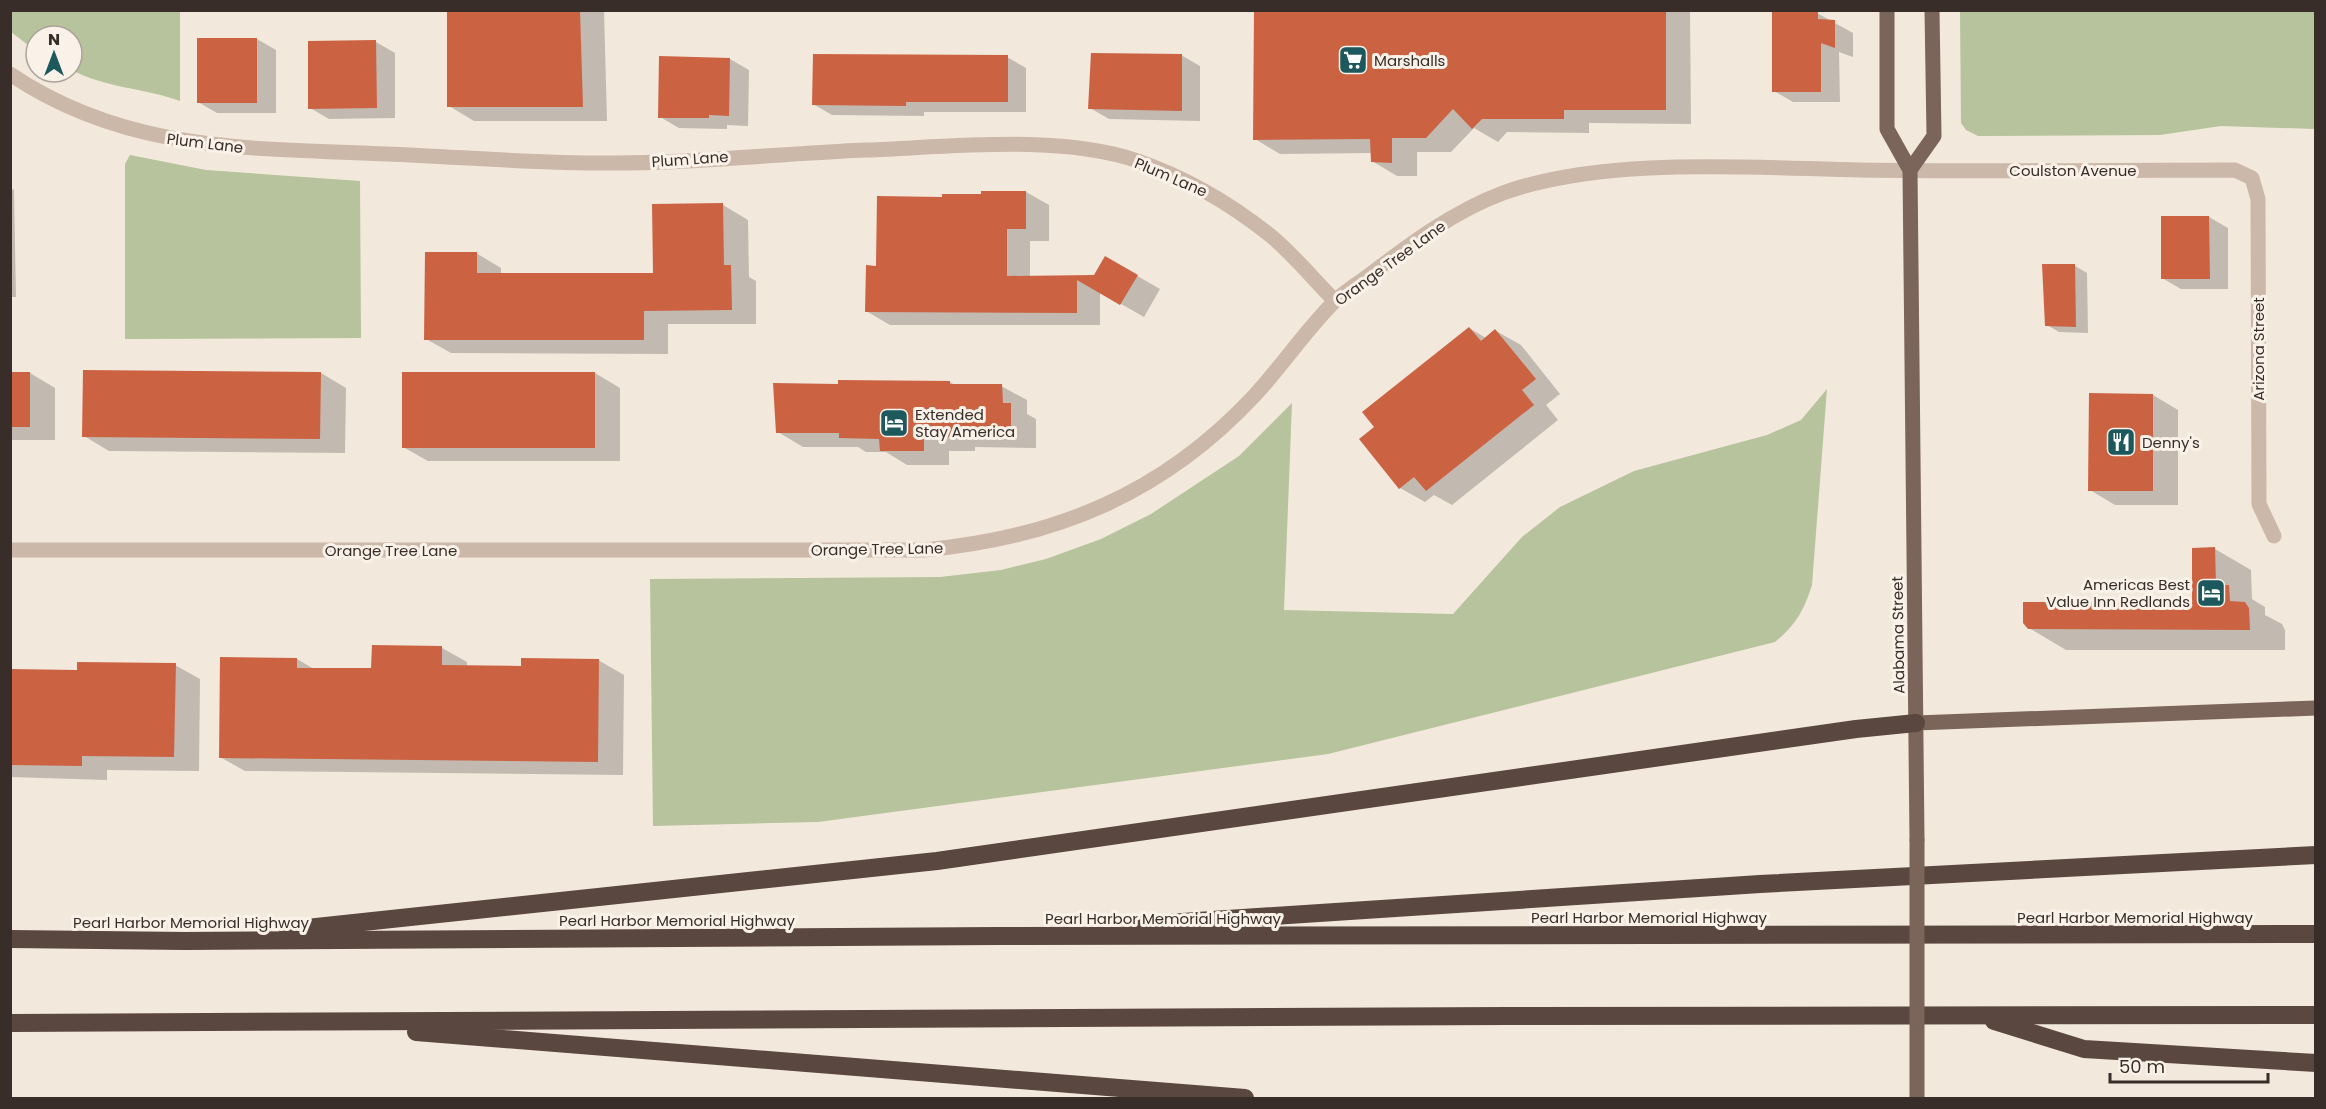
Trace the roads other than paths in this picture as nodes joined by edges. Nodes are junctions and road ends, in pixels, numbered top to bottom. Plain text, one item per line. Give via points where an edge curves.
1 (1887, 10) edge
2 (1932, 10) edge
3 (10, 74) edge
4 (1910, 170) junction
5 (2235, 170) joint
6 (1335, 301) junction
7 (2274, 536) dead end
8 (10, 550) edge
9 (2316, 708) edge
10 (1916, 723) junction
11 (2316, 855) edge
12 (2316, 934) edge
13 (998, 936) junction
14 (10, 939) edge
15 (185, 941) junction
16 (1975, 1016) junction
17 (2316, 1016) edge
18 (292, 1022) junction
19 (10, 1023) edge
20 (2316, 1063) edge
21 (1245, 1098) edge
22 (1917, 1098) edge

1 - 4 main road, Alabama Street via 1887,129
2 - 4 main road via 1934,136
3 - 6 street, Plum Lane via 58,102 109,123 164,138 241,148 616,163 1003,145 1075,148 1136,160 1215,195 1274,238
4 - 5 street, Coulston Avenue
4 - 6 street, Orange Tree Lane via 1652,169 1554,178 1501,194 1444,222
4 - 10 main road, Alabama Street
5 - 7 street, Arizona Street via 2252,178 2258,199 2259,504
6 - 8 street, Orange Tree Lane via 1254,397 1211,437 1159,476 1064,523 985,542 924,550
9 - 10 main road
10 - 15 highway via 937,861
10 - 22 main road, Alabama Street, bridge
11 - 13 highway via 1326,911
12 - 13 highway, Pearl Harbor Memorial Highway
13 - 15 highway, Pearl Harbor Memorial Highway
14 - 15 highway, Pearl Harbor Memorial Highway
16 - 17 highway
16 - 18 highway
16 - 20 highway via 2084,1049
18 - 19 highway
18 - 21 highway

